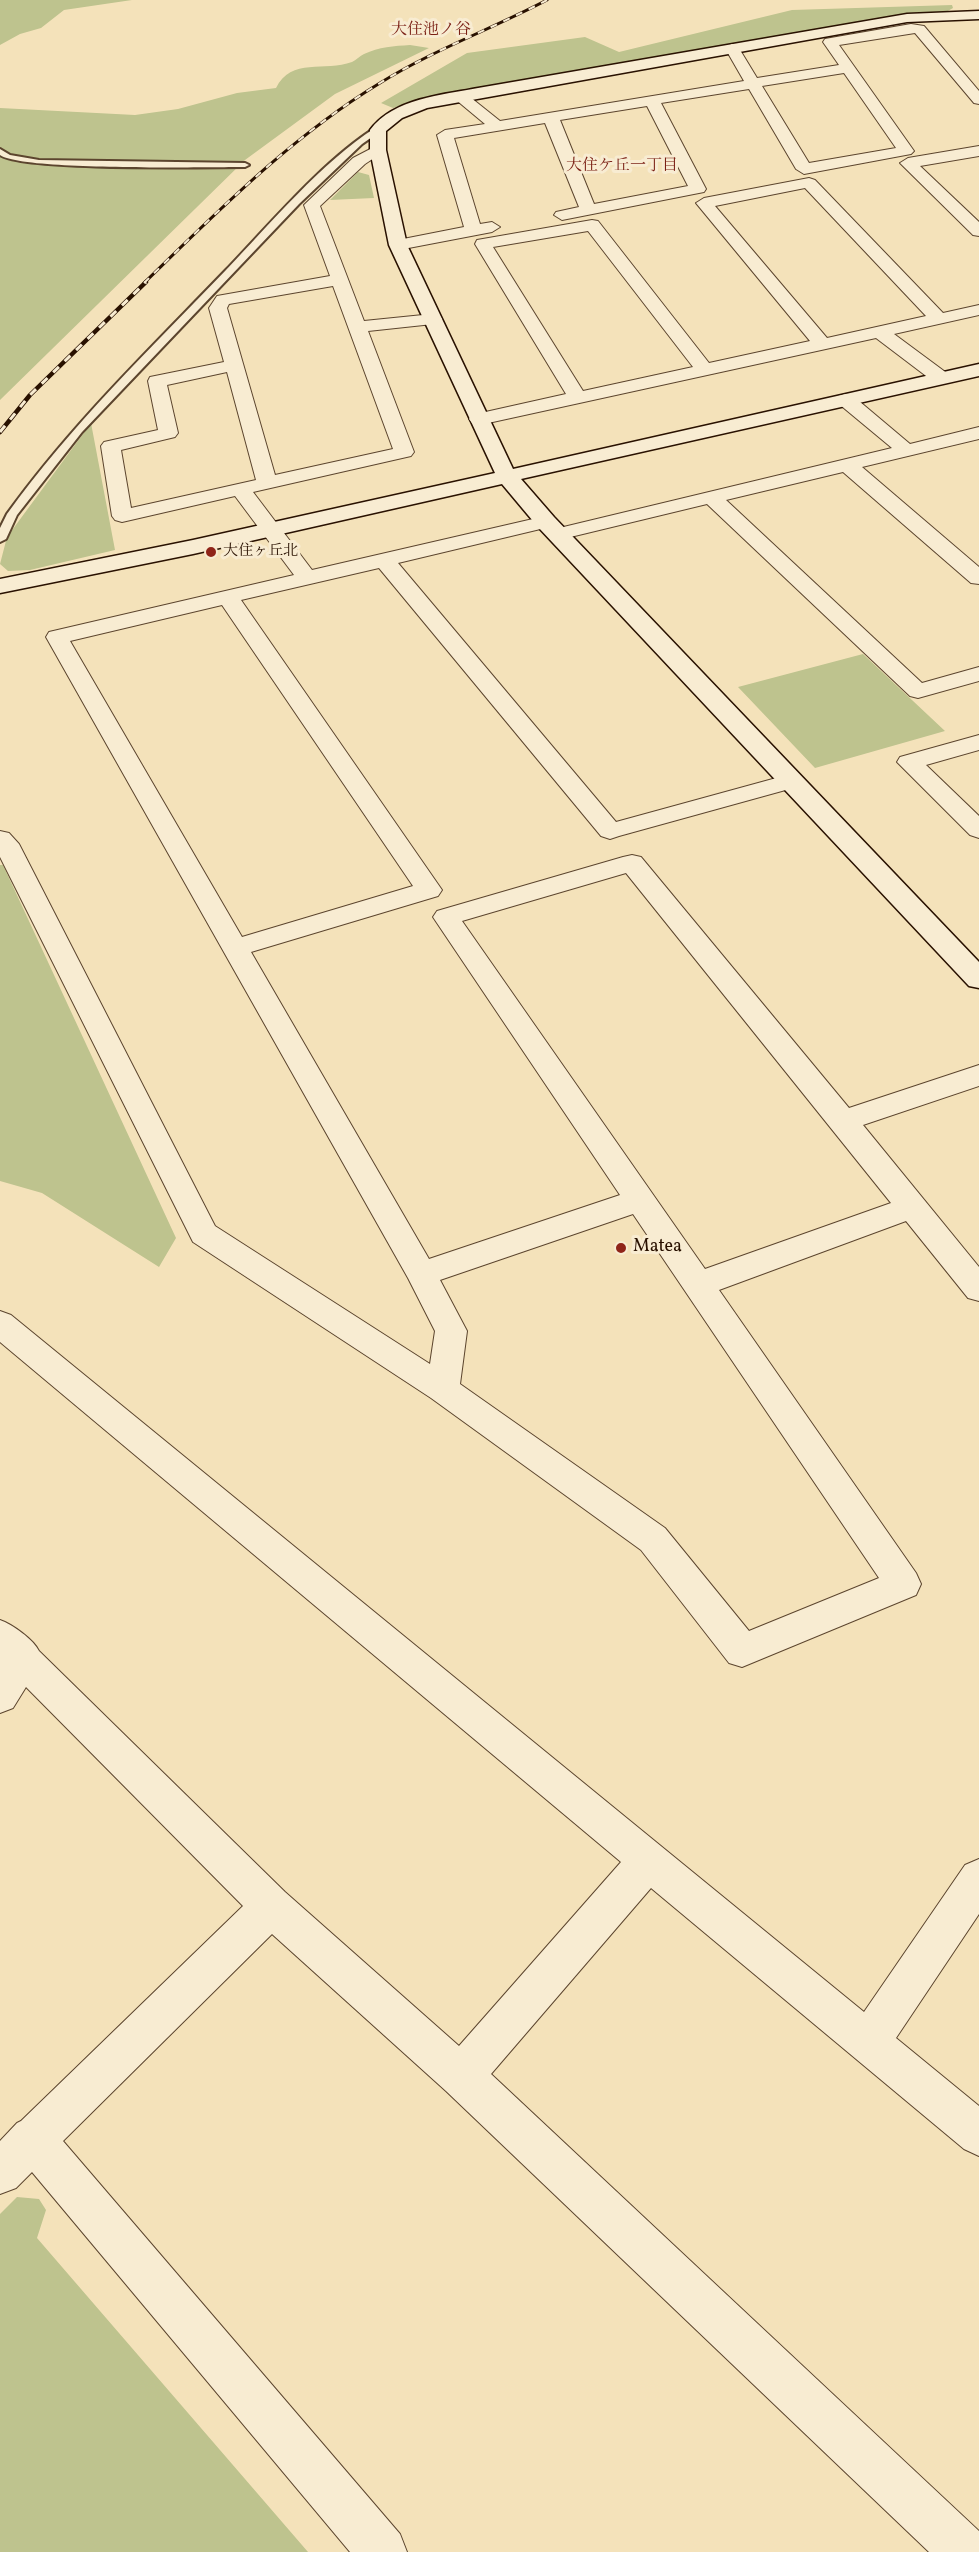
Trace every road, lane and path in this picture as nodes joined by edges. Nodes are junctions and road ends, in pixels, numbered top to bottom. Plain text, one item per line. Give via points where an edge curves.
1 (973, 0) edge
2 (979, 6) edge
3 (979, 15) edge
4 (732, 48) junction
5 (846, 68) junction
6 (751, 82) junction
7 (460, 96) junction
8 (652, 100) junction
9 (979, 100) edge
10 (551, 118) junction
11 (496, 126) junction
12 (378, 130) junction
13 (378, 150) junction
14 (0, 151) edge
15 (979, 151) edge
16 (245, 165) dead end
17 (588, 210) junction
18 (473, 230) junction
19 (979, 231) edge
20 (398, 245) junction
21 (341, 279) junction
22 (979, 310) edge
23 (433, 319) junction
24 (939, 319) junction
25 (358, 327) junction
26 (880, 332) junction
27 (823, 345) junction
28 (234, 366) junction
29 (705, 370) junction
30 (979, 370) edge
31 (940, 378) junction
32 (578, 398) junction
33 (846, 400) junction
34 (479, 419) junction
35 (976, 437) edge
36 (906, 450) junction
37 (847, 465) junction
38 (507, 476) junction
39 (267, 483) junction
40 (240, 489) junction
41 (711, 498) junction
42 (552, 528) junction
43 (269, 530) junction
44 (0, 539) edge
45 (385, 561) junction
46 (307, 578) junction
47 (979, 578) edge
48 (0, 586) edge
49 (228, 598) junction
50 (979, 674) edge
51 (979, 742) edge
52 (791, 781) junction
53 (979, 830) edge
54 (0, 839) edge
55 (234, 948) junction
56 (979, 979) edge
57 (979, 1075) edge
58 (843, 1121) junction
59 (640, 1200) junction
60 (912, 1208) junction
61 (421, 1274) junction
62 (699, 1284) junction
63 (979, 1289) edge
64 (0, 1324) edge
65 (443, 1389) junction
66 (12, 1646) edge
67 (0, 1696) edge
68 (649, 1860) junction
69 (979, 1879) edge
70 (271, 1906) junction
71 (868, 2042) junction
72 (461, 2076) junction
73 (979, 2134) edge
74 (32, 2138) junction
75 (0, 2172) edge
76 (963, 2551) edge
77 (382, 2552) edge

1 - 2 street
3 - 4 street via 907,18
4 - 6 street
4 - 7 street
5 - 6 street
5 - 6 street via 906,151 804,169
5 - 9 street via 830,42 919,29
6 - 8 street
7 - 11 street
7 - 12 street via 396,115
8 - 10 street
8 - 17 street via 698,189
10 - 11 street
10 - 17 street
11 - 18 street via 446,135
12 - 13 street
12 - 44 lane via 352,148 296,202 78,430 12,514
13 - 20 street
13 - 21 street via 359,161 312,205
14 - 16 lane via 8,157 39,162
15 - 19 street via 908,163
17 - 18 street
18 - 20 street
20 - 23 street
21 - 25 street
21 - 28 street via 223,300 218,308
22 - 24 street
23 - 25 street
23 - 34 street
24 - 26 street
24 - 27 street via 809,183 704,203
25 - 39 street via 404,452
26 - 27 street
26 - 31 street
27 - 29 street
28 - 39 street
28 - 40 street via 157,381 168,433 111,446 122,516
29 - 32 street
29 - 32 street via 592,225 483,244
30 - 31 street
31 - 33 street
32 - 34 street
33 - 36 street
33 - 38 street
34 - 38 street
35 - 36 street
36 - 37 street
37 - 41 street
37 - 47 street
38 - 42 street
38 - 43 street
39 - 40 street
40 - 43 street
41 - 42 street
41 - 50 street via 918,691
42 - 45 street
42 - 52 street
43 - 46 street
43 - 48 street
45 - 46 street
45 - 52 street via 610,831
46 - 49 street
49 - 55 street via 57,637
49 - 55 street via 429,890
51 - 53 street via 909,762
52 - 56 street
54 - 65 street via 6,844 204,1234
55 - 61 street
57 - 58 street
58 - 59 street via 632,863 446,917
58 - 60 street
59 - 61 street
59 - 62 street
60 - 62 street
60 - 63 street
61 - 65 street via 451,1331
62 - 65 street via 903,1584 742,1651 653,1539
64 - 68 street
66 - 67 street
66 - 70 street
68 - 71 street
68 - 72 street
69 - 71 street
70 - 72 street
70 - 74 street
71 - 73 street
72 - 76 street
74 - 75 street
74 - 77 street

